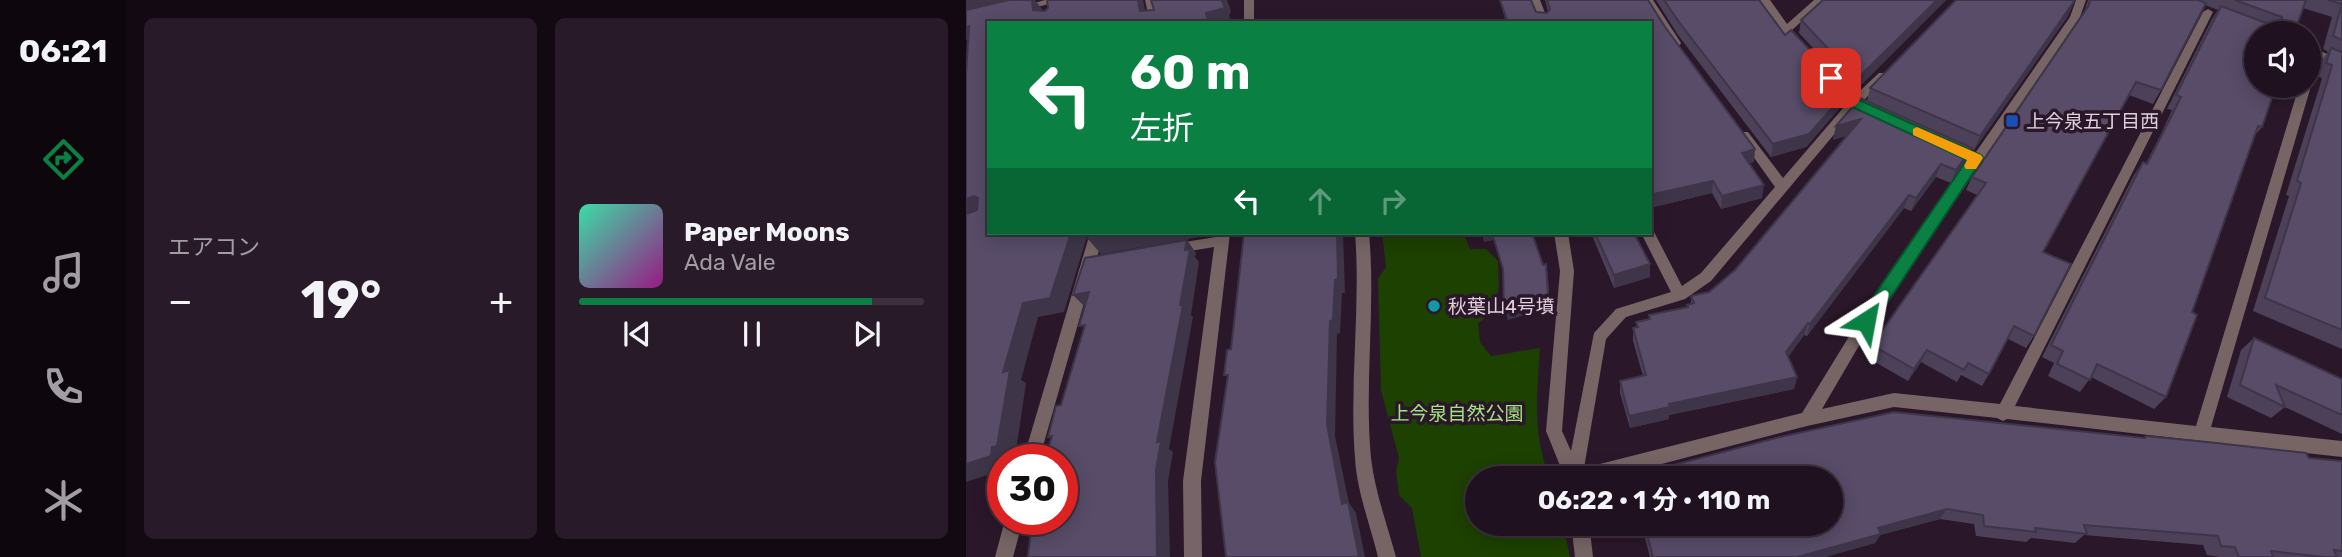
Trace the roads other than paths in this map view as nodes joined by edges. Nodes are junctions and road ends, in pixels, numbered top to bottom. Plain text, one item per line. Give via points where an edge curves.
1 (1150, 0) edge
2 (1249, 0) edge
3 (1535, 0) edge
4 (1648, 0) edge
5 (1765, 0) edge
6 (1820, 0) edge
7 (2081, 0) edge
8 (1052, 5) edge
9 (1013, 10) edge
10 (2208, 12) edge
11 (1155, 21) edge
12 (1249, 21) edge
13 (1543, 21) edge
14 (1786, 30) junction
15 (2321, 54) edge
16 (1812, 58) edge
17 (1687, 59) edge
18 (2342, 64) edge
19 (1893, 66) edge
20 (2301, 98) edge
21 (1735, 123) edge
22 (1783, 188) junction
23 (1097, 235) edge
24 (1362, 235) edge
25 (1561, 235) edge
26 (1649, 235) edge
27 (1222, 237) edge
28 (1155, 252) edge
29 (1680, 295) junction
30 (2003, 414) junction
31 (1807, 419) junction
32 (2202, 432) junction
33 (1036, 444) edge
34 (2342, 449) edge
35 (1569, 466) edge
36 (1576, 466) edge
37 (1621, 466) edge
38 (1010, 535) edge
39 (1582, 536) edge
40 (1004, 557) edge
41 (1193, 557) edge
42 (1387, 557) edge
43 (1584, 557) edge

1 - 11 street
2 - 12 street
3 - 13 street
4 - 17 street
5 - 14 street
6 - 14 street
7 - 31 street via 2074,17 1970,156
8 - 9 street
10 - 30 street
14 - 16 street
15 - 18 street
19 - 22 street
20 - 32 street
21 - 22 street
22 - 29 street via 1706,277
23 - 33 street via 1094,262
24 - 42 street via 1367,269 1361,416 1364,462
25 - 35 street via 1567,271 1554,431
26 - 29 street
27 - 28 street
27 - 41 street via 1192,481
29 - 36 street via 1621,313 1599,337
30 - 31 street via 1894,400
30 - 32 street
31 - 37 street
32 - 34 street
38 - 40 street
39 - 43 street

